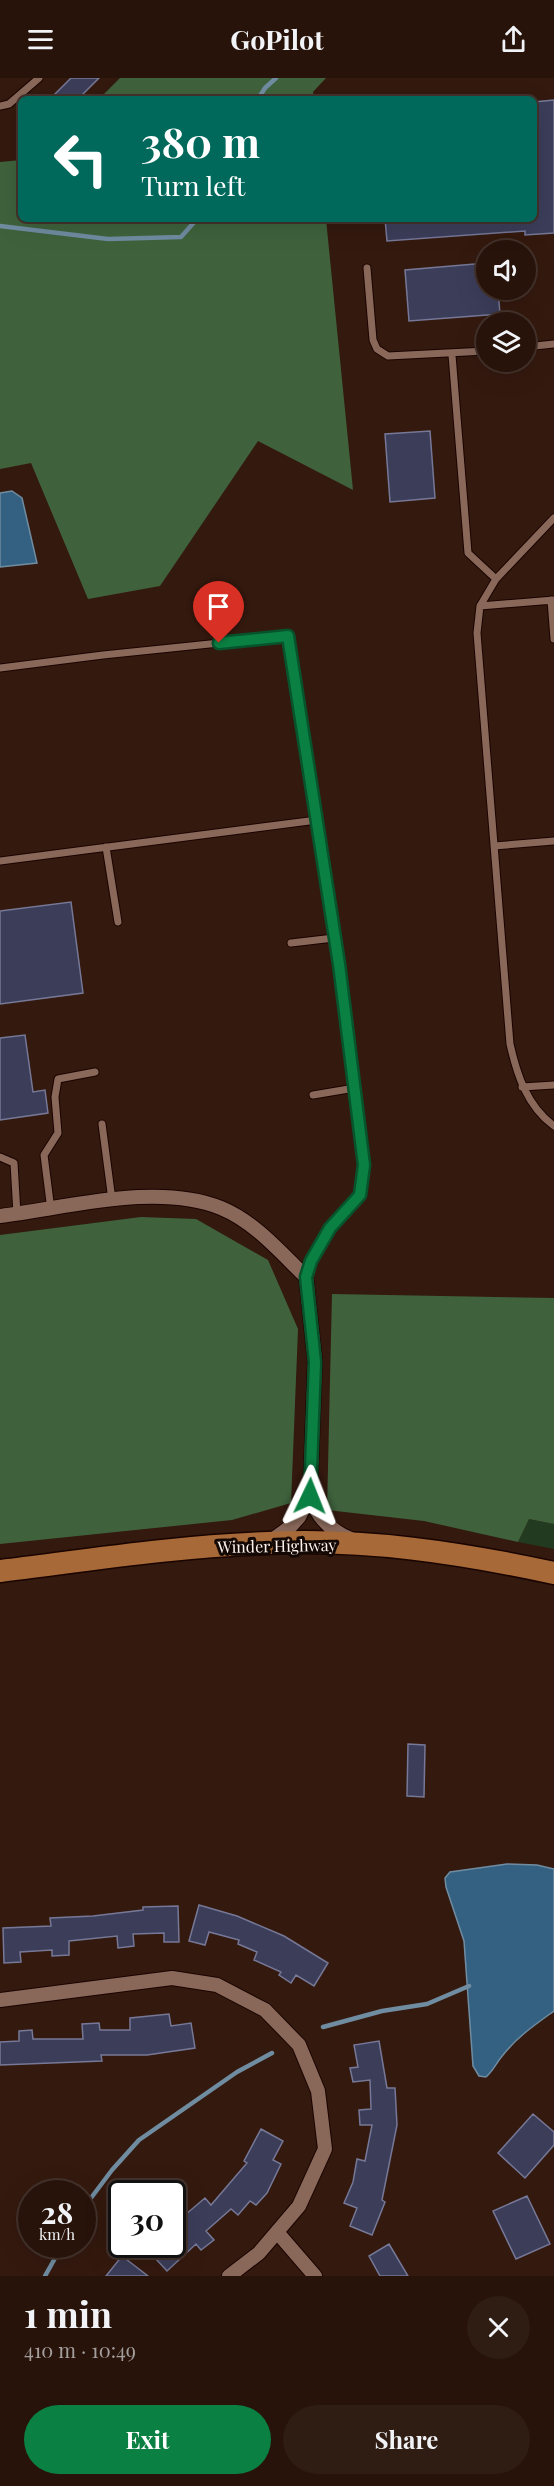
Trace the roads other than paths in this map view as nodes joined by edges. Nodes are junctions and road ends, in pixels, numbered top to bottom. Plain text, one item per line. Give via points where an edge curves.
1 (39, 78) edge
2 (18, 96) edge
3 (18, 96) edge
4 (0, 106) edge
5 (367, 268) dead end
6 (554, 344) edge
7 (536, 346) edge
8 (476, 352) edge
9 (452, 355) junction
10 (554, 518) edge
11 (496, 579) junction
12 (552, 600) edge
13 (480, 606) junction
14 (554, 639) edge
15 (0, 668) edge
16 (316, 819) junction
17 (554, 841) edge
18 (494, 846) junction
19 (106, 847) junction
20 (0, 861) edge
21 (118, 922) dead end
22 (334, 938) junction
23 (291, 943) dead end
24 (95, 1072) dead end
25 (554, 1085) edge
26 (522, 1087) junction
27 (355, 1088) junction
28 (313, 1095) dead end
29 (102, 1124) dead end
30 (554, 1126) edge
31 (0, 1157) edge
32 (112, 1200) junction
33 (51, 1210) junction
34 (16, 1214) junction
35 (0, 1216) edge
36 (306, 1277) junction
37 (310, 1496) junction
38 (269, 1542) junction
39 (364, 1545) junction
40 (0, 1571) edge
41 (554, 1574) edge
42 (0, 2000) edge
43 (277, 2232) junction
44 (229, 2276) edge
45 (315, 2276) edge

1 - 3 lane
2 - 4 lane
5 - 9 lane via 377,349 388,356
6 - 7 lane
8 - 9 lane
9 - 11 lane via 468,553
10 - 11 lane
11 - 13 lane
12 - 13 lane
12 - 14 lane
13 - 18 lane via 477,633
15 - 16 lane via 288,636
16 - 19 lane
16 - 22 lane
17 - 18 lane
18 - 26 lane via 510,1044
19 - 20 lane
19 - 21 lane
22 - 23 lane
22 - 27 lane
24 - 33 lane via 58,1079 58,1133 44,1155
25 - 26 lane
26 - 30 lane
27 - 28 lane
27 - 36 lane via 364,1165 360,1195 330,1228
29 - 32 lane
31 - 34 lane via 14,1163
32 - 33 street
32 - 36 street via 174,1198 222,1209 269,1241
33 - 34 street
34 - 35 street
36 - 37 street via 315,1362
37 - 38 street via 299,1517
37 - 39 street via 315,1510 331,1529
38 - 39 main road, Winder Highway
38 - 40 main road, Winder Highway
39 - 41 main road, Winder Highway via 418,1549
42 - 43 street via 172,1978 217,1985 265,2010 299,2045 318,2091 325,2149 299,2206
43 - 44 street via 259,2253
43 - 45 street

